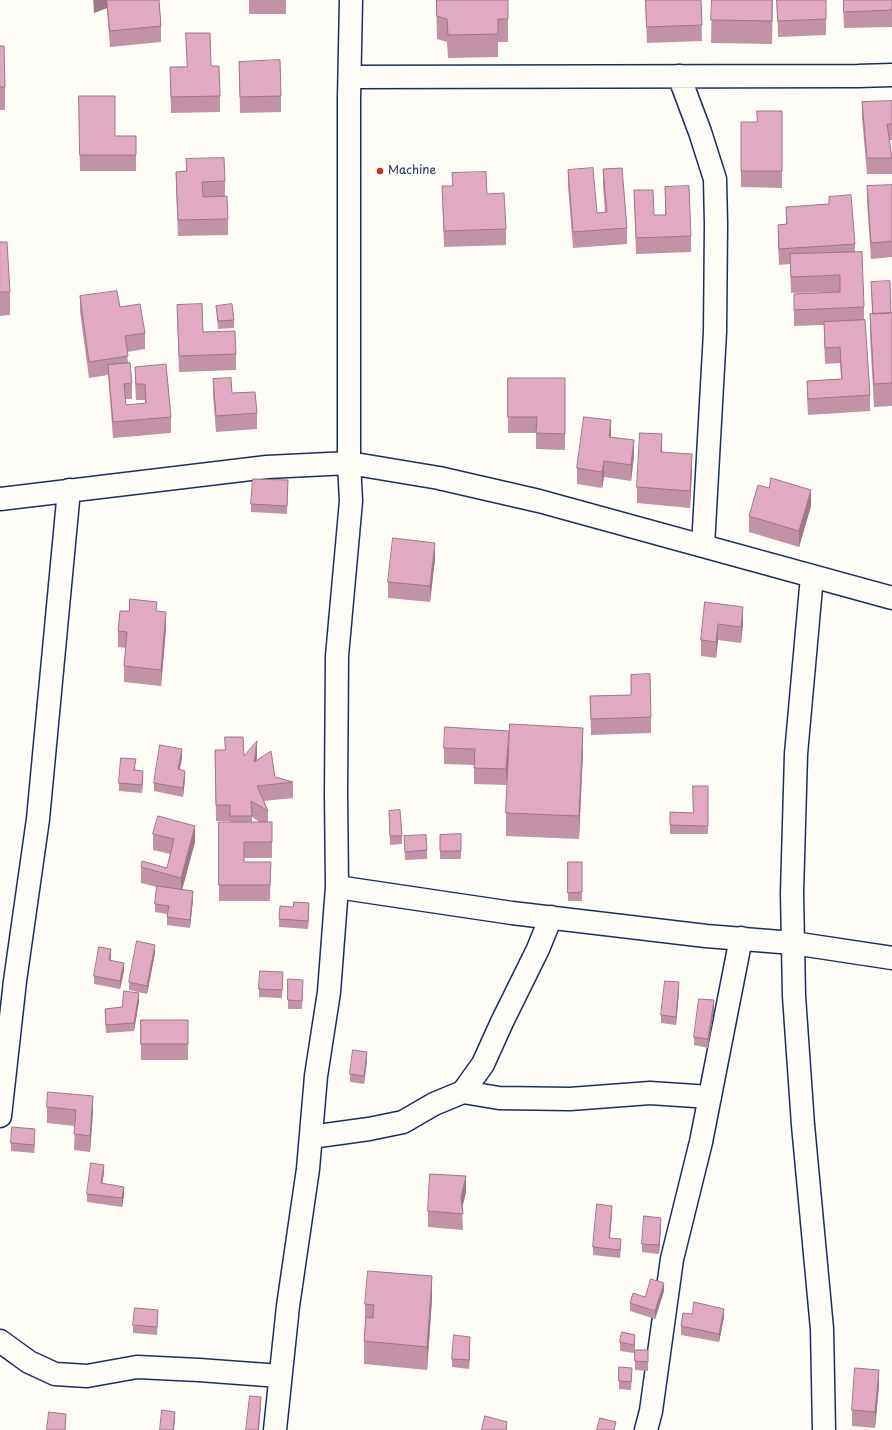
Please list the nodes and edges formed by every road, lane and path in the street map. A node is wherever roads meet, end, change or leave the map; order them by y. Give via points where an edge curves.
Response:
1 (351, 0) edge
2 (892, 75) edge
3 (678, 76) junction
4 (350, 77) junction
5 (349, 463) junction
6 (69, 490) junction
7 (0, 499) edge
8 (703, 546) junction
9 (812, 576) junction
10 (892, 598) edge
11 (337, 887) junction
12 (551, 917) junction
13 (741, 938) junction
14 (793, 943) junction
15 (892, 958) edge
16 (463, 1092) junction
17 (710, 1097) junction
18 (0, 1116) edge
19 (311, 1137) junction
20 (0, 1341) edge
21 (280, 1376) junction
22 (275, 1430) edge
23 (646, 1430) edge
24 (824, 1430) edge

1 - 4 street
2 - 3 street
3 - 4 street
3 - 8 street via 700,132 714,179 715,332
4 - 5 street
5 - 6 street via 267,467
5 - 8 street via 439,478 539,501
5 - 11 street via 351,501 337,656
6 - 7 street
6 - 18 street via 38,818 15,981
8 - 9 street
9 - 10 street
9 - 14 street via 796,754
11 - 12 street
11 - 19 street via 329,992 316,1076
12 - 13 street
12 - 16 street via 483,1064
13 - 14 street
13 - 17 street
14 - 15 street
14 - 24 street via 803,1125 822,1329
16 - 17 street via 499,1098 570,1099 650,1093
16 - 19 street via 434,1104 403,1122
17 - 23 street via 672,1259
19 - 21 street
20 - 21 street via 29,1362 55,1374 87,1376 137,1367
21 - 22 street

